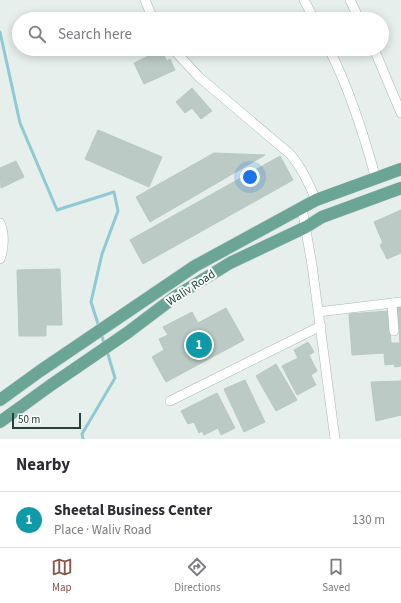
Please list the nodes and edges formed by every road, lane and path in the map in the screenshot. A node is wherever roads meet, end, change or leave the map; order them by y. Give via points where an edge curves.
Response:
1 (145, 0) edge
2 (304, 0) edge
3 (350, 0) edge
4 (151, 12) edge
5 (310, 12) edge
6 (356, 12) edge
7 (180, 56) edge
8 (332, 56) edge
9 (377, 56) edge
10 (401, 113) edge
11 (401, 169) edge
12 (376, 179) junction
13 (401, 188) edge
14 (316, 200) junction
15 (302, 208) junction
16 (0, 223) edge
17 (306, 227) junction
18 (0, 259) edge
19 (397, 302) edge
20 (318, 312) junction
21 (321, 326) junction
22 (394, 331) dead end
23 (0, 400) edge
24 (170, 401) dead end
25 (0, 422) edge
26 (335, 439) edge

1 - 4 street
2 - 5 street
3 - 6 street
7 - 14 street via 199,77 290,154 307,178
8 - 12 street via 360,126
9 - 10 street
11 - 12 main road, Waliv Road
12 - 14 main road, Waliv Road
13 - 17 main road, Waliv Road via 322,217
14 - 15 main road, Waliv Road
15 - 17 street
15 - 23 main road, Waliv Road via 195,266
16 - 18 street via 4,250
17 - 20 street
17 - 25 main road, Waliv Road via 230,263 176,296
19 - 20 street
19 - 22 street
20 - 21 street
21 - 24 street
21 - 26 street

